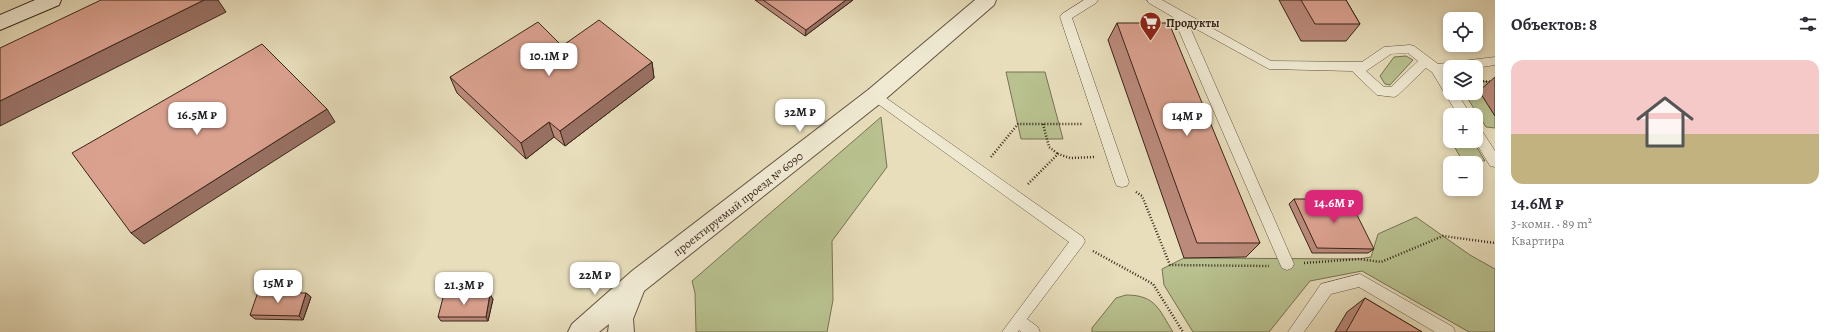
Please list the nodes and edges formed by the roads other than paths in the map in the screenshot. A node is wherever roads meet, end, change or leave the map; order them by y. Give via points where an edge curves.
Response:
1 (52, 0) edge
2 (987, 0) edge
3 (1092, 0) edge
4 (1153, 0) edge
5 (1178, 14) junction
6 (2, 23) edge
7 (1425, 61) junction
8 (1495, 61) edge
9 (1354, 66) junction
10 (1436, 69) junction
11 (1443, 80) edge
12 (875, 96) junction
13 (1483, 143) edge
14 (1495, 162) edge
15 (1122, 182) dead end
16 (1287, 264) dead end
17 (633, 288) junction
18 (1014, 327) edge
19 (581, 332) edge
20 (621, 332) edge
21 (1033, 332) edge
22 (1295, 332) edge
23 (1448, 332) edge

1 - 6 street
2 - 12 street, проектируемый проезд № 6090
3 - 15 lane via 1066,17
4 - 5 lane
5 - 9 lane via 1268,65
5 - 16 lane
7 - 9 lane via 1410,49 1388,50 1364,66
7 - 9 lane via 1394,92 1381,92
7 - 10 lane
8 - 10 lane
10 - 11 lane
12 - 17 street, проектируемый проезд № 6090
12 - 18 lane via 1078,241
13 - 14 lane
17 - 19 street, проектируемый проезд № 6090
17 - 20 street via 621,319
18 - 21 lane
22 - 23 lane via 1326,288 1360,280

